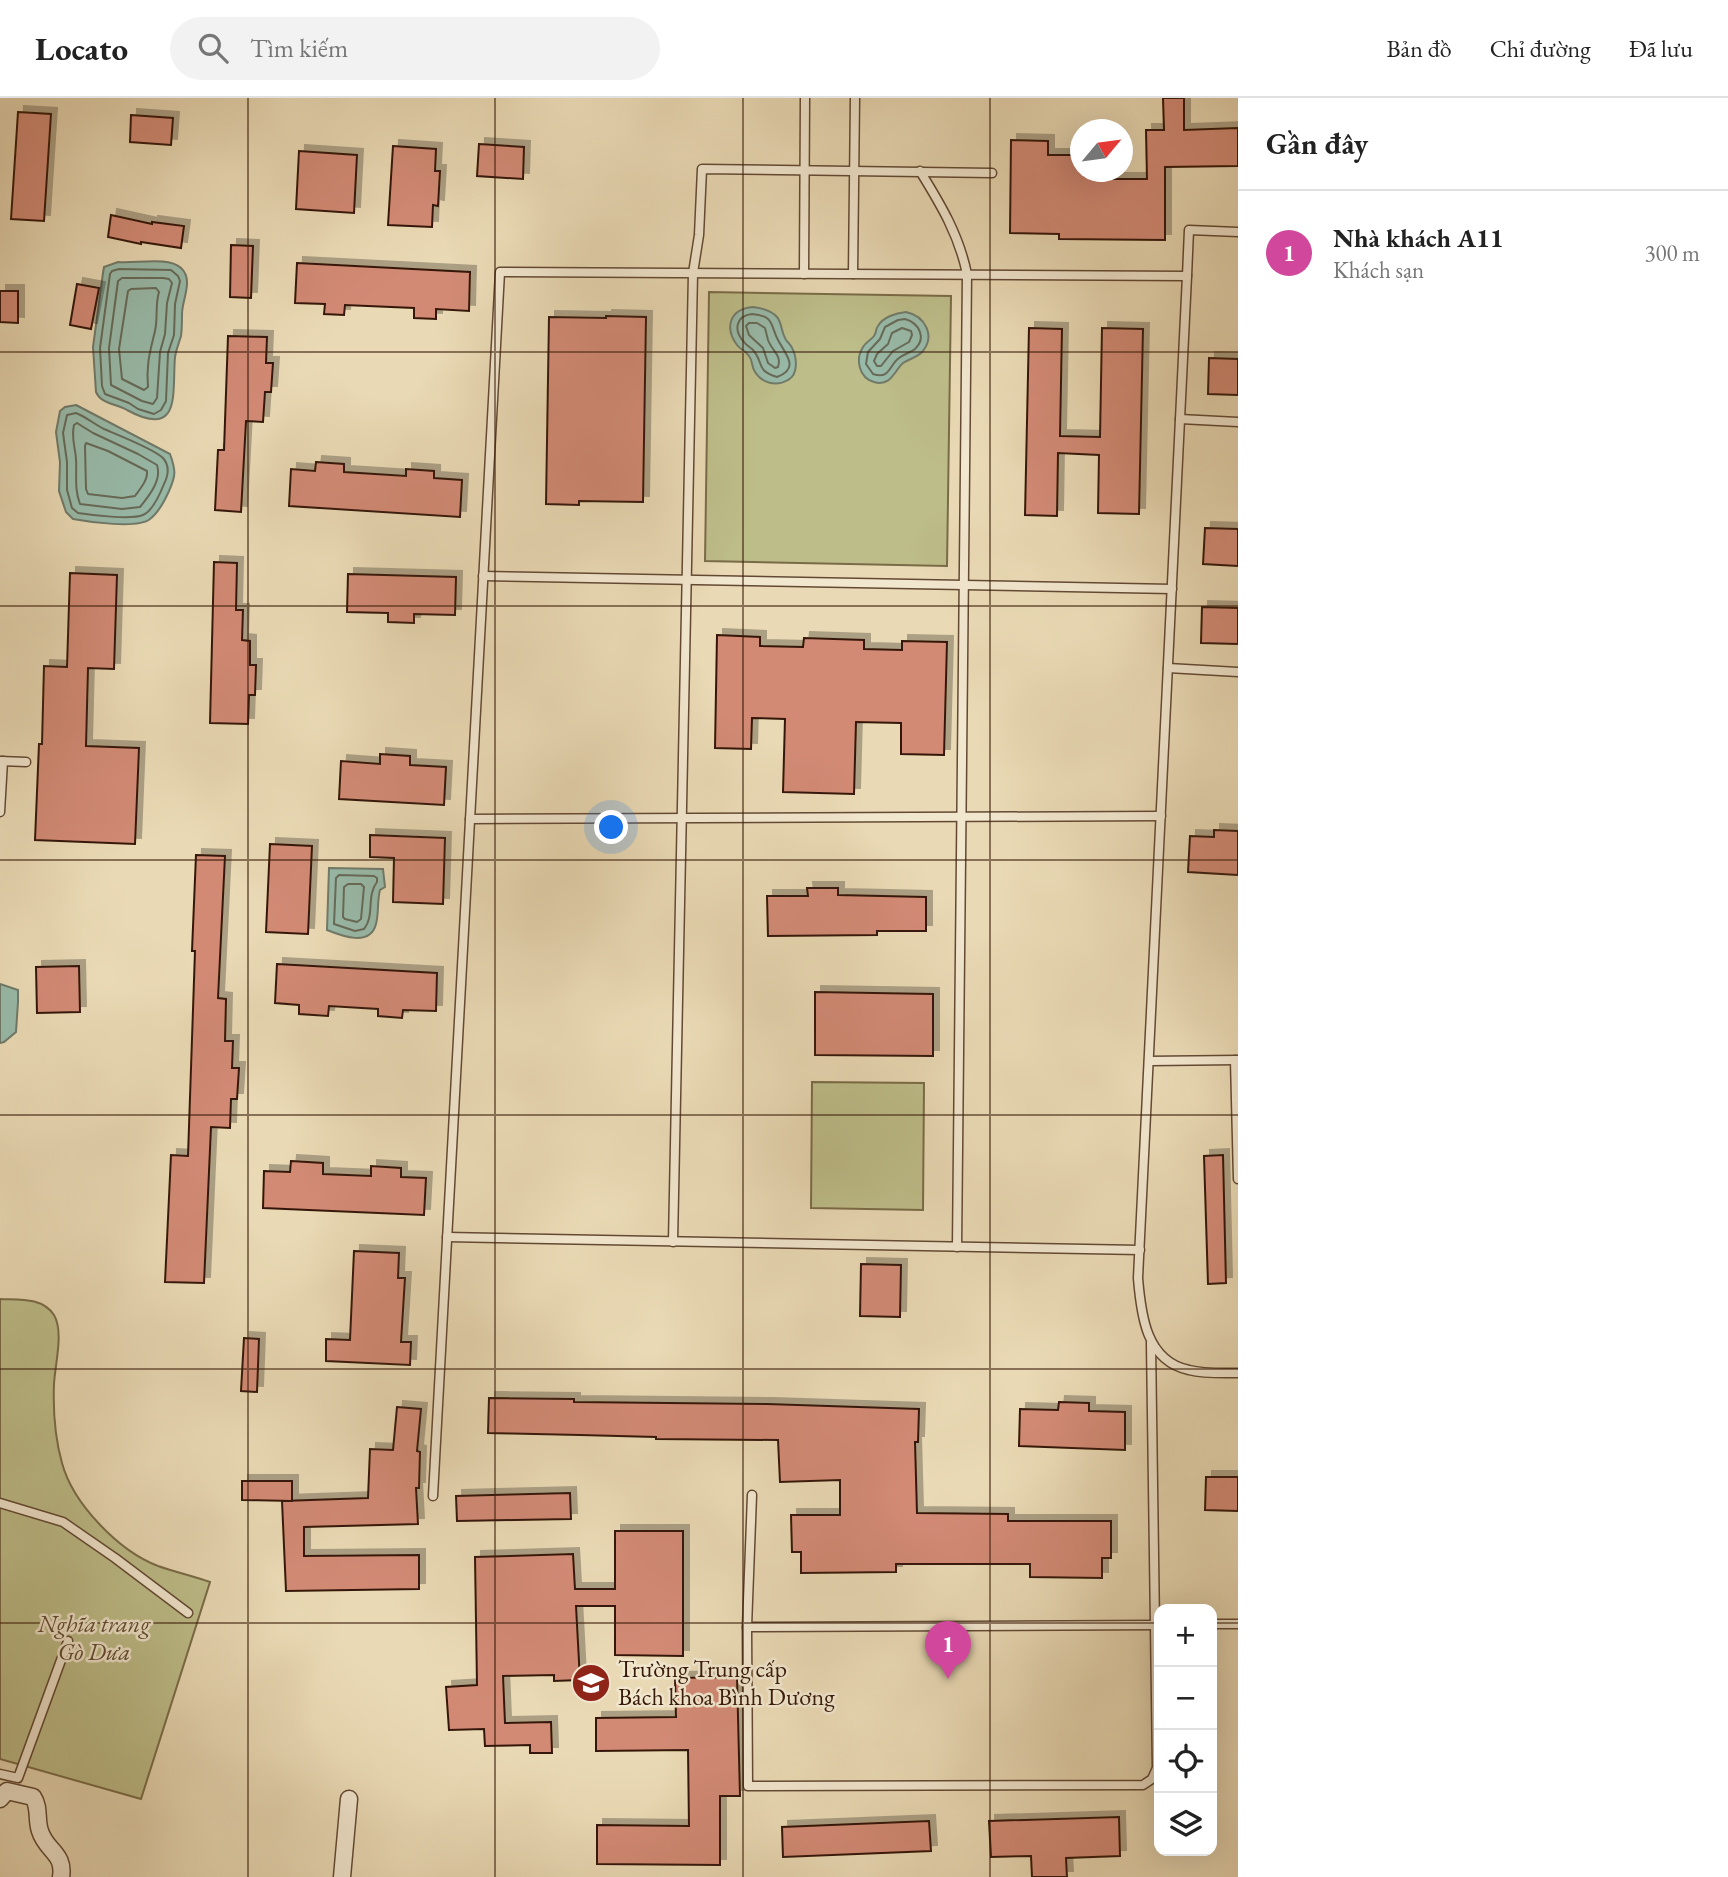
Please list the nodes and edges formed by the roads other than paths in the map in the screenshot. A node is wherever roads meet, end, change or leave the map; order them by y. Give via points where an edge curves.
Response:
1 (805, 98) edge
2 (855, 98) edge
3 (804, 169) junction
4 (854, 170) junction
5 (920, 172) junction
6 (992, 173) dead end
7 (1238, 232) edge
8 (692, 273) junction
9 (804, 274) junction
10 (853, 274) junction
11 (967, 274) junction
12 (1187, 276) junction
13 (1180, 419) junction
14 (1238, 422) edge
15 (483, 576) junction
16 (686, 580) junction
17 (963, 585) junction
18 (1172, 589) junction
19 (1168, 668) junction
20 (1238, 672) edge
21 (1, 761) edge
22 (26, 762) dead end
23 (0, 812) edge
24 (1161, 816) junction
25 (961, 817) junction
26 (681, 818) junction
27 (470, 819) junction
28 (1236, 1060) edge
29 (1149, 1061) junction
30 (1238, 1179) edge
31 (447, 1237) junction
32 (673, 1242) junction
33 (957, 1247) junction
34 (1140, 1250) junction
35 (1151, 1342) junction
36 (1238, 1373) edge
37 (752, 1495) dead end
38 (433, 1496) dead end
39 (0, 1503) edge
40 (1157, 1604) edge
41 (188, 1614) dead end
42 (1217, 1624) edge
43 (1238, 1624) edge
44 (1154, 1625) edge
45 (747, 1627) junction
46 (68, 1641) dead end
47 (1157, 1667) edge
48 (0, 1774) edge
49 (349, 1798) dead end
50 (0, 1799) edge
51 (61, 1877) edge
52 (342, 1877) edge

1 - 3 lane
2 - 4 lane
3 - 4 lane
3 - 8 lane via 702,169
3 - 9 lane
4 - 5 lane
4 - 10 lane
5 - 6 lane
5 - 11 lane via 954,230
7 - 12 lane via 1189,230
8 - 9 lane
8 - 15 lane via 500,272
8 - 16 lane
9 - 10 lane
10 - 11 lane
11 - 12 lane
11 - 17 lane
12 - 13 lane
13 - 14 lane
13 - 18 lane
15 - 16 lane
15 - 27 lane
16 - 17 lane
16 - 26 lane
17 - 18 lane
17 - 25 lane
18 - 19 lane
19 - 20 lane
19 - 24 lane
21 - 22 lane
21 - 23 lane
24 - 25 lane
24 - 29 lane
25 - 26 lane
25 - 33 lane
26 - 27 lane
26 - 32 lane
27 - 31 lane
28 - 29 lane
28 - 30 lane
29 - 34 lane
31 - 32 lane
31 - 38 lane
32 - 33 lane
33 - 34 lane
34 - 35 lane via 1140,1296
35 - 36 lane via 1177,1366 1197,1372
35 - 40 lane
37 - 45 lane
39 - 41 lane via 63,1522
42 - 43 lane
44 - 45 lane
45 - 47 lane via 748,1786 1138,1786 1153,1779 1157,1768
46 - 48 lane via 18,1778
49 - 52 street
50 - 51 street via 7,1791 37,1801 40,1832 61,1861

